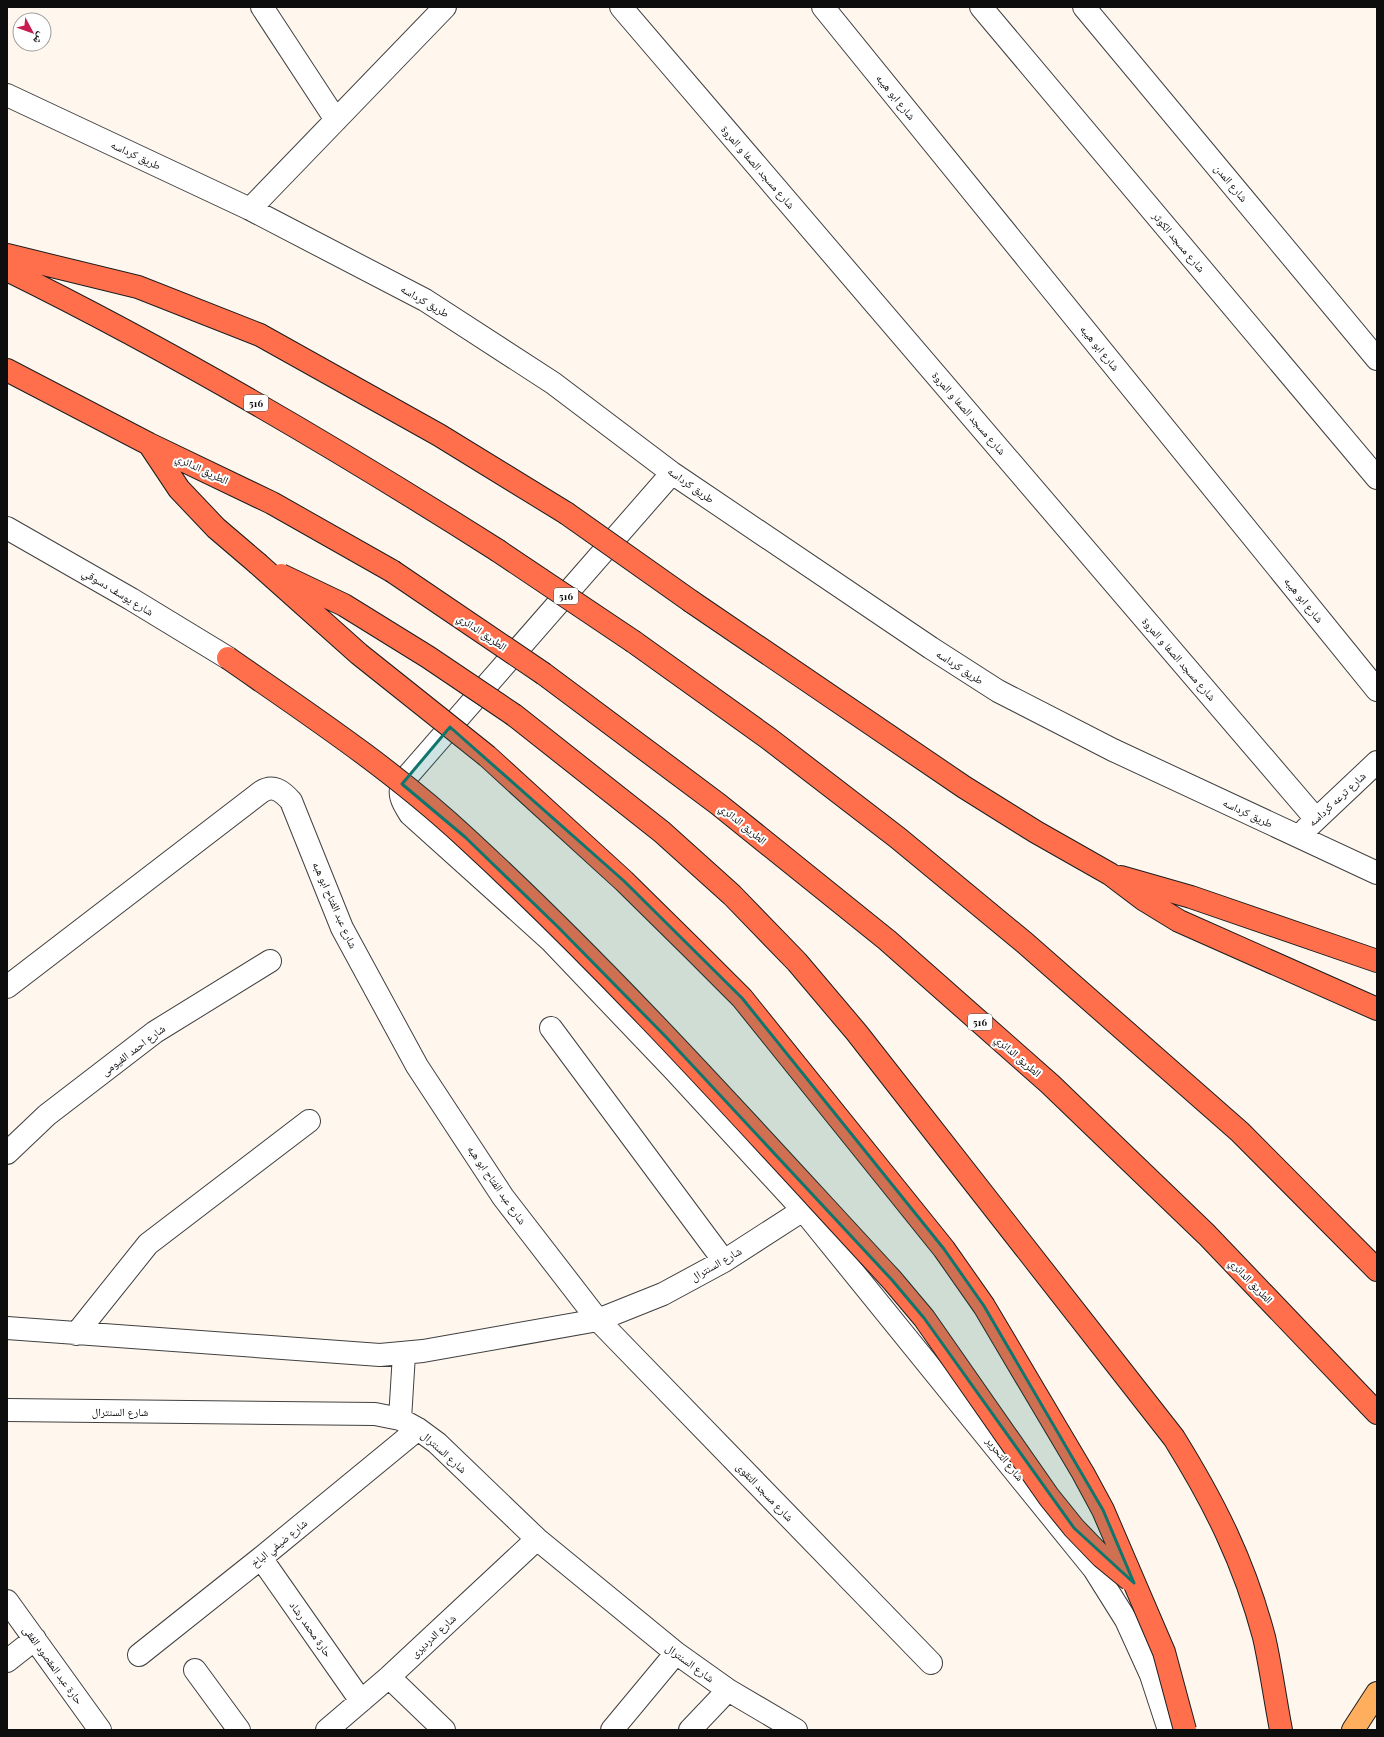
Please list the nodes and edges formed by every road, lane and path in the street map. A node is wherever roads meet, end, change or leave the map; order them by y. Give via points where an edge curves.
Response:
1 (262, 7) edge
2 (445, 7) edge
3 (621, 7) edge
4 (823, 7) edge
5 (981, 7) edge
6 (1084, 7) edge
7 (7, 95) edge
8 (336, 120) junction
9 (250, 209) junction
10 (7, 256) edge
11 (7, 270) edge
12 (1377, 359) edge
13 (7, 370) edge
14 (148, 444) junction
15 (672, 473) junction
16 (1377, 478) edge
17 (7, 528) edge
18 (257, 563) junction
19 (228, 658) joint
20 (1377, 690) edge
21 (1377, 762) edge
22 (1316, 819) junction
23 (1298, 837) junction
24 (1376, 871) edge
25 (1110, 874) junction
26 (270, 960) dead end
27 (1377, 962) edge
28 (7, 987) edge
29 (1377, 1009) edge
30 (551, 1028) dead end
31 (309, 1121) dead end
32 (7, 1153) edge
33 (803, 1210) junction
34 (724, 1261) junction
35 (1377, 1270) edge
36 (598, 1320) junction
37 (7, 1328) edge
38 (76, 1334) junction
39 (404, 1354) junction
40 (7, 1410) edge
41 (1377, 1413) edge
42 (409, 1424) junction
43 (537, 1539) junction
44 (261, 1558) junction
45 (1134, 1583) junction
46 (7, 1601) edge
47 (35, 1639) junction
48 (676, 1654) junction
49 (139, 1655) dead end
50 (7, 1661) edge
51 (931, 1663) dead end
52 (195, 1670) dead end
53 (389, 1677) junction
54 (728, 1690) junction
55 (1377, 1693) edge
56 (361, 1701) junction
57 (330, 1729) edge
58 (100, 1730) edge
59 (239, 1730) edge
60 (444, 1730) edge
61 (612, 1730) edge
62 (690, 1730) edge
63 (796, 1730) edge
64 (1169, 1730) edge
65 (1185, 1730) edge
66 (1281, 1730) edge
67 (1353, 1730) edge

1 - 8 street
2 - 8 street
3 - 22 street, شارع مسجد الصفا و المروة
4 - 20 street, شارع ابو هيبه
5 - 16 street, شارع مسجد الكوثر
6 - 12 street, شارع المدن
7 - 9 street, طريق كرداسه
8 - 9 street
9 - 15 street, طريق كرداسه via 426,300 553,383
10 - 25 highway, bridge via 138,286 260,335 439,435 566,512 692,602 964,787
11 - 35 highway, 516, bridge via 174,356 392,483 634,642 774,743 898,838 1025,943 1240,1132
13 - 14 highway, الطريق الدائري / 516
14 - 18 highway via 179,489 216,528
14 - 41 highway, الطريق الدائري / 516, bridge via 272,503 392,571 544,674 742,823 887,940 1050,1084 1207,1235
15 - 23 street, طريق كرداسه via 998,691 1113,750
15 - 33 street, شارع التحرير via 420,761 404,780 400,792 410,814 550,940 690,1086
17 - 19 street, شارع يوسف دسوقي
18 - 45 highway, bridge via 359,654 487,756 624,881 742,998 944,1249 984,1306 1083,1472 1103,1510
18 - 66 highway, bridge via 344,605 514,715 662,832 732,895 797,962 857,1033 1174,1438 1203,1485 1228,1534 1248,1586 1264,1638
19 - 45 highway, bridge via 376,762 465,837 666,1037 892,1280 924,1318 1074,1528 1102,1557
21 - 22 street, شارع ترعه كرداسه
22 - 23 street, شارع ترعه كرداسه
23 - 24 street, طريق كرداسه
25 - 27 highway via 1191,897
25 - 29 highway via 1143,899 1179,921
26 - 32 street, شارع احمد الفيومى via 154,1032 47,1115
28 - 36 street, شارع عبد الفتاح ابو هبه via 261,792 268,788 284,792 291,801 342,928 417,1066 503,1197
30 - 34 street
31 - 38 street via 148,1244
33 - 34 street, شارع السنترال
33 - 64 street, شارع التحرير via 1094,1569 1126,1620 1151,1675
34 - 36 street, شارع السنترال via 663,1294
36 - 39 street, شارع السنترال
36 - 51 street, شارع مسجد التقوى
37 - 38 street, شارع السنترال
38 - 39 street, شارع السنترال via 380,1355
39 - 42 street
40 - 42 street, شارع السنترال via 375,1414
42 - 43 street, شارع السنترال via 437,1443
42 - 44 street, شارع ضيفي الباخ
43 - 48 street, شارع السنترال
43 - 53 street, شارع الدرديرى
44 - 49 street, شارع ضيفي الباخ
44 - 56 street, حارة محمد رشاد
45 - 65 highway, bridge via 1164,1652
46 - 47 street, حارة عبد المقصود الفقى
47 - 50 street
47 - 58 street, حارة عبد المقصود الفقى
48 - 54 street, شارع السنترال
48 - 61 street
52 - 59 street
53 - 56 street, شارع الدرديرى
53 - 60 street
54 - 62 street
54 - 63 street, شارع السنترال
55 - 67 main road
56 - 57 street, شارع الدرديرى

